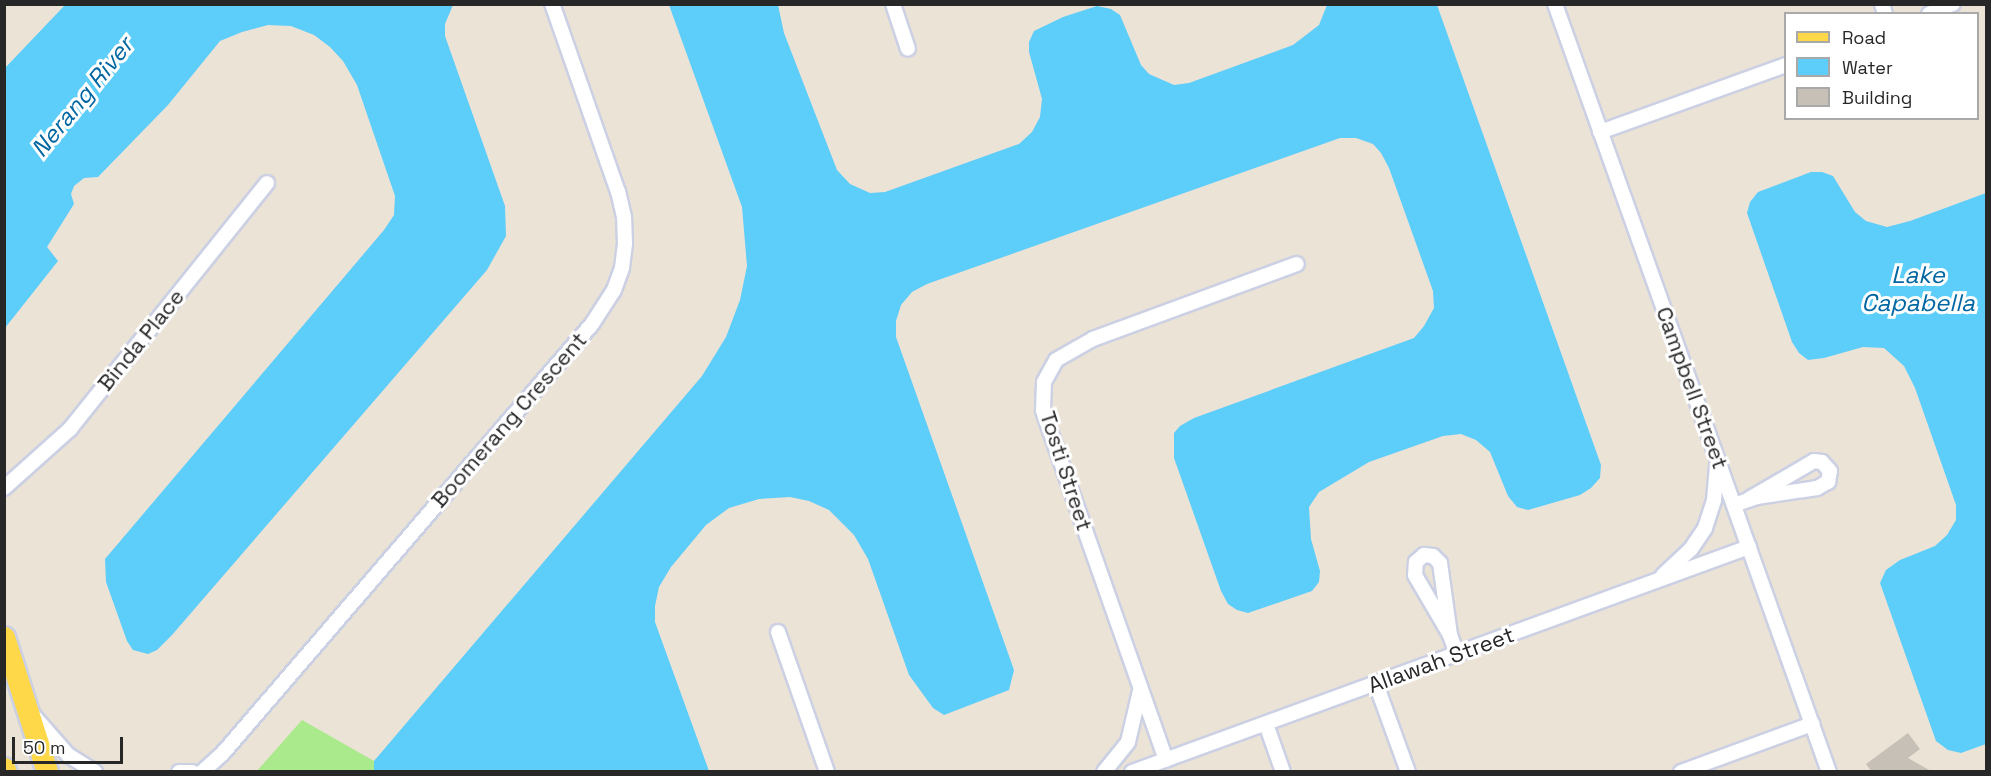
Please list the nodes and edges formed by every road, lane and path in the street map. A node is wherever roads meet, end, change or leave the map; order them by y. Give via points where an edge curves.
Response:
1 (552, 4) edge
2 (893, 4) edge
3 (1555, 4) edge
4 (1953, 4) edge
5 (1934, 12) edge
6 (908, 49) dead end
7 (1784, 65) edge
8 (1600, 132) junction
9 (267, 183) dead end
10 (1297, 264) dead end
11 (1717, 458) junction
12 (4, 488) edge
13 (1749, 499) junction
14 (1734, 505) junction
15 (1749, 547) junction
16 (1652, 583) junction
17 (778, 632) dead end
18 (1450, 635) junction
19 (4, 637) edge
20 (1456, 654) junction
21 (1376, 684) junction
22 (1141, 688) junction
23 (31, 712) junction
24 (1266, 724) junction
25 (1812, 724) junction
26 (1166, 760) junction
27 (47, 771) edge
28 (95, 771) edge
29 (179, 771) edge
30 (192, 771) edge
31 (202, 771) edge
32 (827, 771) edge
33 (1104, 771) edge
34 (1131, 771) edge
35 (1283, 771) edge
36 (1408, 771) edge
37 (1681, 771) edge
38 (1829, 771) edge

1 - 31 street, Boomerang Crescent via 624,217 622,268 614,290 585,332 230,745
2 - 6 street
3 - 8 street, Campbell Street
4 - 5 street
7 - 8 street
8 - 11 street, Campbell Street
9 - 12 street, Binda Place via 70,429
10 - 22 street, Tosti Street via 1093,339 1056,360 1044,382 1043,410
11 - 14 street, Campbell Street
11 - 16 street via 1714,500 1703,532 1681,560
13 - 13 street via 1814,461 1822,462 1830,470 1829,480 1817,488
13 - 14 street
14 - 15 street, Campbell Street
15 - 16 street, Allawah Street
15 - 25 street, Campbell Street
16 - 20 street, Allawah Street
17 - 32 street
18 - 18 street via 1415,575 1416,562 1424,555 1435,557 1441,565
18 - 20 street
19 - 23 main road
20 - 21 street, Allawah Street
21 - 24 street, Allawah Street
21 - 36 street
22 - 26 street, Tosti Street
22 - 33 street via 1128,742
23 - 27 main road
23 - 28 street via 71,758
24 - 26 street, Allawah Street
24 - 35 street
25 - 37 street
25 - 38 street, Campbell Street
26 - 34 street, Allawah Street
29 - 30 street

